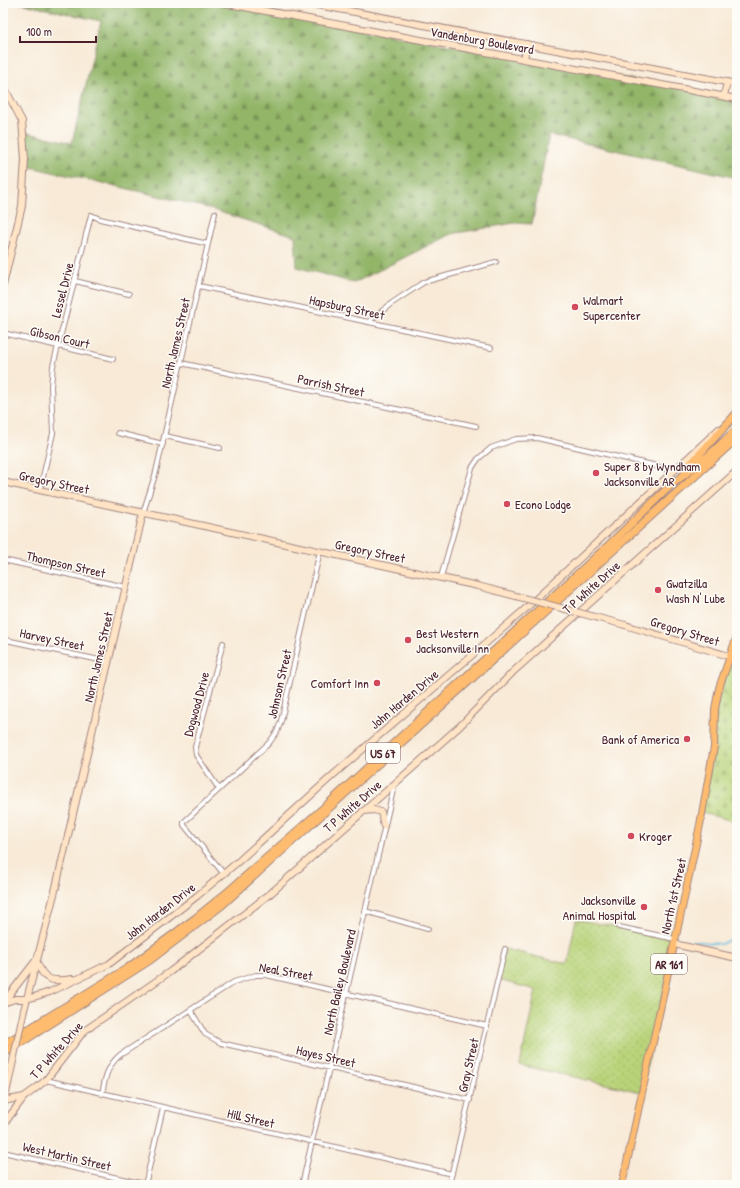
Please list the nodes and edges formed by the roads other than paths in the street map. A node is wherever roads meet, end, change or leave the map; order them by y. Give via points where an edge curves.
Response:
1 (223, 3) edge
2 (307, 3) edge
3 (527, 44) junction
4 (524, 59) junction
5 (727, 82) junction
6 (737, 84) edge
7 (3, 85) edge
8 (724, 96) junction
9 (737, 99) edge
10 (216, 212) dead end
11 (208, 244) junction
12 (496, 262) dead end
13 (75, 281) junction
14 (3, 285) edge
15 (199, 286) junction
16 (129, 294) dead end
17 (367, 322) junction
18 (3, 333) edge
19 (58, 346) junction
20 (491, 348) dead end
21 (113, 359) dead end
22 (181, 363) junction
23 (737, 412) edge
24 (476, 426) dead end
25 (737, 429) edge
26 (118, 433) dead end
27 (165, 436) junction
28 (737, 438) edge
29 (163, 444) junction
30 (220, 448) dead end
31 (737, 471) edge
32 (672, 472) junction
33 (3, 482) edge
34 (671, 485) junction
35 (40, 490) junction
36 (143, 513) junction
37 (320, 551) junction
38 (3, 560) edge
39 (441, 577) junction
40 (126, 587) junction
41 (737, 636) edge
42 (223, 643) dead end
43 (3, 655) edge
44 (729, 656) junction
45 (109, 662) junction
46 (394, 784) junction
47 (219, 789) junction
48 (363, 811) junction
49 (384, 826) junction
50 (224, 874) junction
51 (365, 911) junction
52 (619, 927) dead end
53 (428, 929) dead end
54 (674, 942) junction
55 (505, 949) dead end
56 (737, 958) edge
57 (36, 960) junction
58 (80, 978) junction
59 (347, 993) junction
60 (27, 999) junction
61 (3, 1003) edge
62 (191, 1011) junction
63 (487, 1026) junction
64 (3, 1045) edge
65 (3, 1054) edge
66 (329, 1067) junction
67 (46, 1080) junction
68 (102, 1094) junction
69 (24, 1097) junction
70 (470, 1100) junction
71 (3, 1103) edge
72 (163, 1108) junction
73 (3, 1125) edge
74 (312, 1142) junction
75 (3, 1152) edge
76 (452, 1174) junction
77 (147, 1185) edge
78 (302, 1185) edge
79 (449, 1185) edge
80 (622, 1185) edge

1 - 4 main road, Vandenburg Boulevard
2 - 3 main road, Vandenburg Boulevard
3 - 4 main road
3 - 5 main road, Vandenburg Boulevard
4 - 8 main road, Vandenburg Boulevard
5 - 6 main road, Vandenburg Boulevard
5 - 8 main road
7 - 14 main road via 22,121 25,159 22,206
8 - 9 main road, Vandenburg Boulevard
10 - 11 street, North James Street
11 - 13 street, Lessel Drive via 91,215
11 - 15 street, North James Street
12 - 17 street via 424,282
13 - 16 street
13 - 19 street, Lessel Drive
15 - 17 street, Hapsburg Street
15 - 22 street, North James Street
17 - 20 street, Hapsburg Street
18 - 19 street, Gibson Court
19 - 21 street, Gibson Court
19 - 35 street, Lessel Drive via 51,386 53,433
22 - 24 street, Parrish Street
22 - 27 street, North James Street
23 - 32 main road, John Harden Drive
23 - 34 highway
25 - 34 highway, US 67
26 - 29 street
27 - 29 street, North James Street
27 - 30 street
28 - 65 highway, US 67 via 222,905 150,960
29 - 36 street, North James Street
31 - 46 main road, T P White Drive via 514,671 460,726
32 - 39 street via 657,466 537,438 516,439 491,448 472,468
32 - 50 main road, John Harden Drive via 523,611 332,776
33 - 35 main road, Gregory Street
34 - 64 highway, US 67 via 430,710 229,891 128,968
35 - 36 main road, Gregory Street
36 - 37 main road, Gregory Street
36 - 40 main road, North James Street
37 - 39 main road, Gregory Street
37 - 47 street, Johnson Street via 280,726 269,743
38 - 40 street, Thompson Street
39 - 44 main road, Gregory Street, bridge via 625,625
40 - 45 main road, North James Street
41 - 44 main road, North 1st Street / AR 161
42 - 47 street, Dogwood Drive via 195,747 196,755
43 - 45 street, Harvey Street via 6,640
44 - 54 main road, North 1st Street / AR 161 via 716,700 714,748
45 - 57 main road, North James Street via 56,887
46 - 48 main road, T P White Drive
46 - 49 street, North Bailey Boulevard
47 - 50 street, Johnson Street via 184,822 184,825
48 - 49 main road via 381,812
48 - 67 main road, T P White Drive via 225,931 84,1031
49 - 51 street, North Bailey Boulevard
50 - 58 main road, John Harden Drive via 121,956
51 - 53 street
51 - 59 street, North Bailey Boulevard
52 - 54 street
54 - 56 main road
54 - 80 main road, North 1st Street / AR 161
55 - 63 street, Gray Street
57 - 58 main road via 48,979 60,981
57 - 60 main road, North James Street
57 - 61 main road
58 - 60 main road, John Harden Drive
59 - 62 street, Neal Street via 256,974 234,982
59 - 63 street, Neal Street
59 - 66 street, North Bailey Boulevard
60 - 61 main road, John Harden Drive
60 - 71 main road, North James Street, bridge
62 - 66 street, Hayes Street via 205,1034 221,1043
62 - 68 street, Neal Street via 114,1060 107,1070
63 - 70 street, Gray Street
66 - 70 street, Hayes Street
66 - 74 street, North Bailey Boulevard
67 - 68 street, Hill Street
67 - 69 main road, T P White Drive
68 - 72 street, Hill Street
69 - 71 main road, T P White Drive
69 - 73 main road
70 - 76 street, Gray Street
72 - 74 street, Hill Street
72 - 77 street
74 - 76 street, Hill Street
74 - 78 street, North Bailey Boulevard
75 - 77 street, West Martin Street
76 - 79 street, Gray Street

